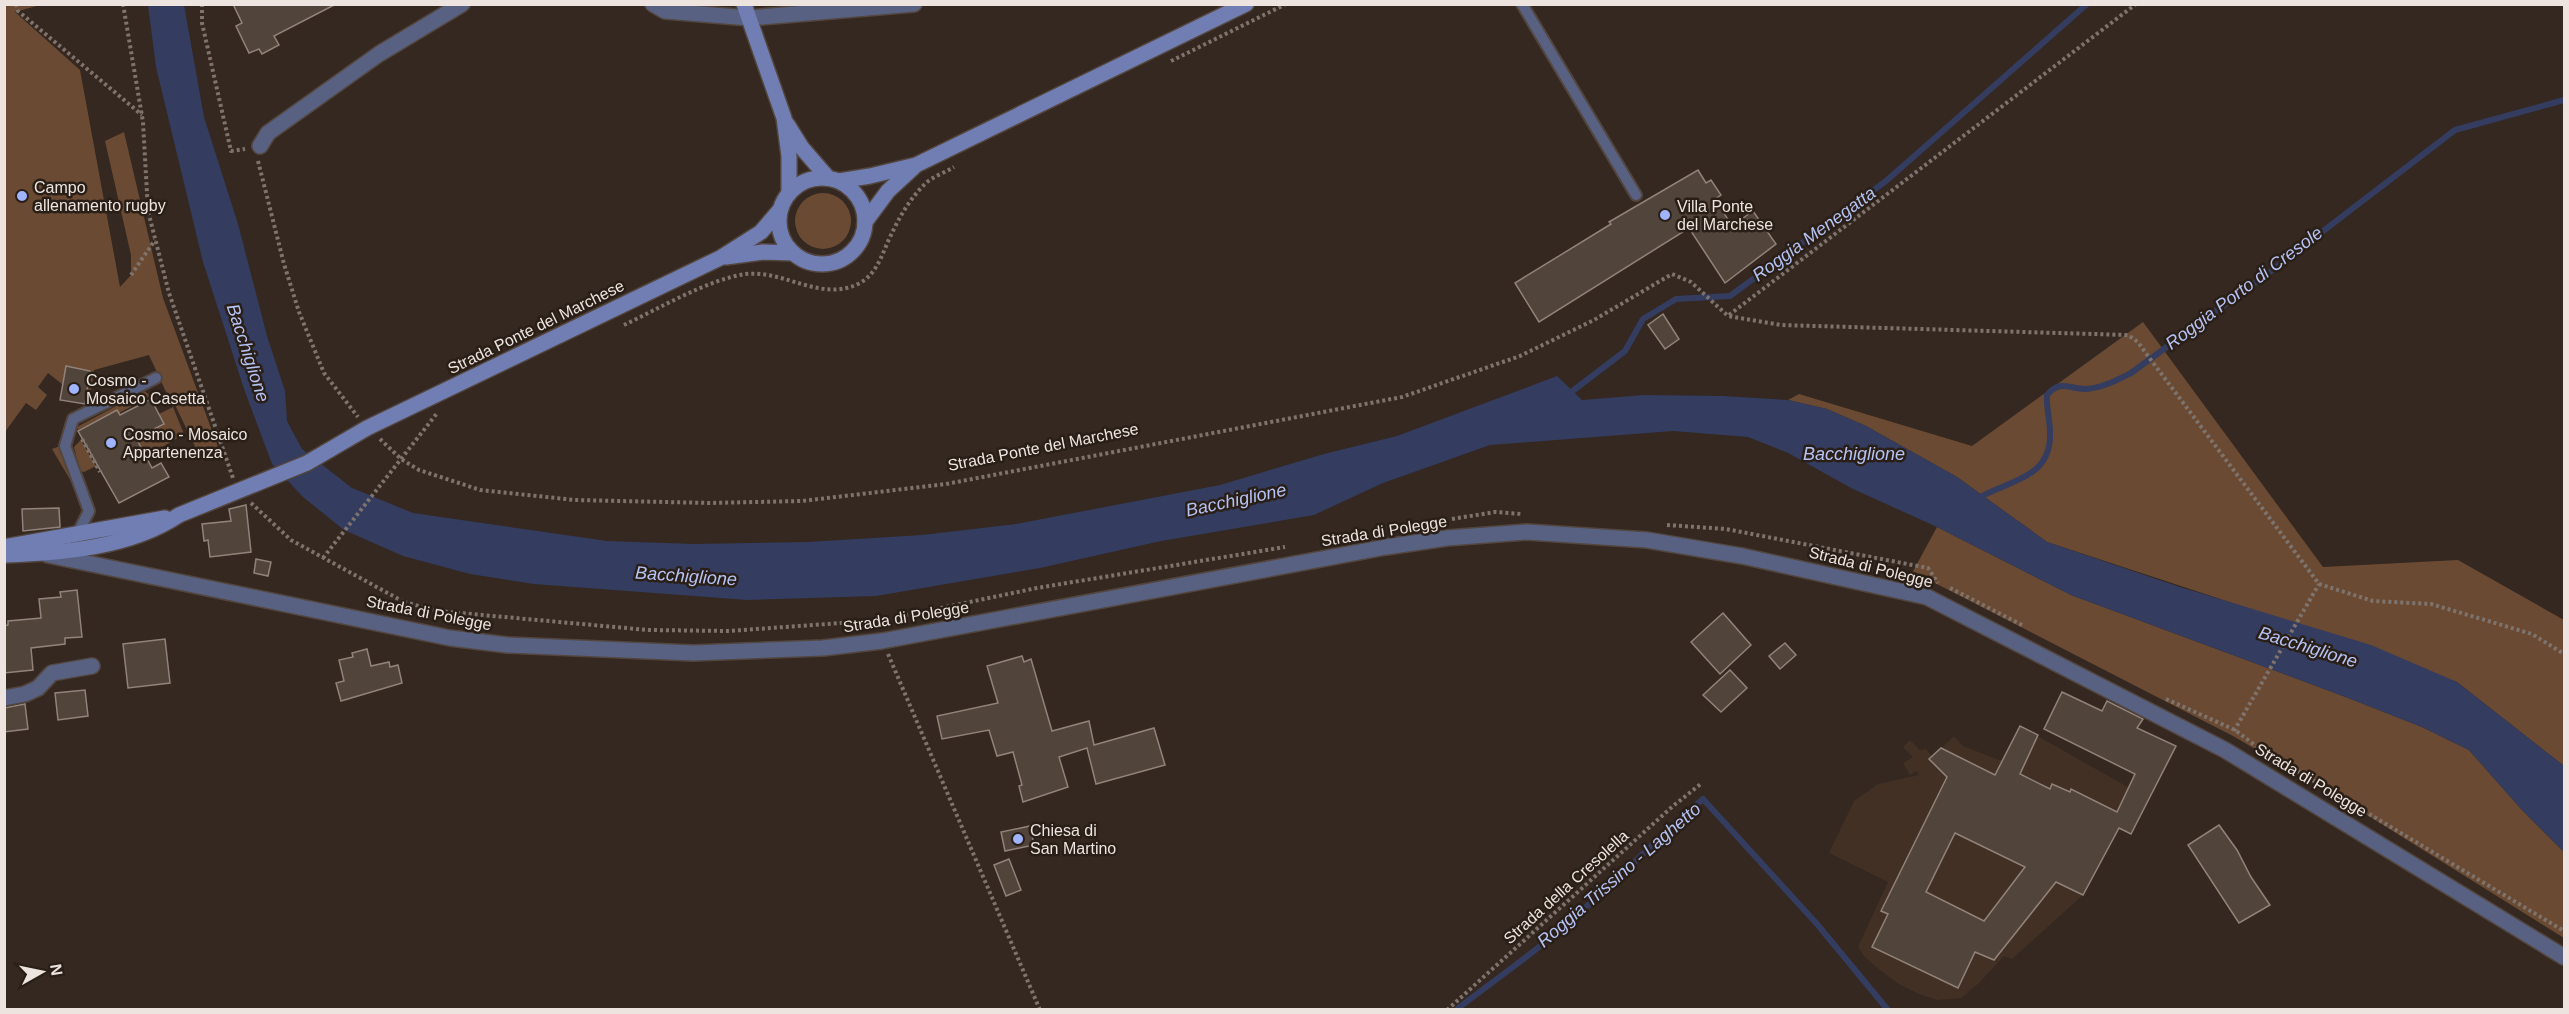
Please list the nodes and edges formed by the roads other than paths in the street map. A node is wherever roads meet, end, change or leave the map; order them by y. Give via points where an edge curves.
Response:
1 (462, 4) edge
2 (653, 4) edge
3 (914, 4) edge
4 (1246, 4) edge
5 (1522, 4) edge
6 (747, 11) edge
7 (784, 118) junction
8 (260, 146) road end
9 (916, 165) junction
10 (833, 179) junction
11 (789, 192) junction
12 (1636, 195) dead end
13 (779, 211) junction
14 (865, 222) junction
15 (792, 253) junction
16 (720, 258) junction
17 (156, 378) dead end
18 (77, 535) junction
19 (115, 537) junction
20 (4, 547) edge
21 (42, 554) junction
22 (4, 555) edge
23 (124, 569) junction
24 (92, 666) dead end
25 (4, 698) edge
26 (2565, 957) edge

1 - 8 street via 380,54 268,133
2 - 6 street via 665,11
3 - 6 street
4 - 9 main road, Strada Ponte del Marchese
5 - 12 lane
6 - 7 main road
7 - 10 main road via 802,148
7 - 11 main road
9 - 10 main road, Strada Ponte del Marchese via 870,176
9 - 14 main road, Strada Ponte del Marchese via 888,190
10 - 11 main road, Strada Ponte del Marchese via 807,180
10 - 14 main road via 850,188 858,198
11 - 13 main road, Strada Ponte del Marchese
13 - 15 main road via 780,234
13 - 16 main road, Strada Ponte del Marchese via 761,232
14 - 15 main road, Strada Ponte del Marchese via 857,246 838,261 814,264
15 - 16 main road, Strada Ponte del Marchese via 763,252
16 - 19 main road, Strada Ponte del Marchese via 361,432 307,463
17 - 18 lane via 72,419 65,446 89,511
18 - 19 main road
18 - 20 main road
19 - 21 main road
19 - 23 street via 112,554
21 - 22 main road
21 - 23 street, Strada di Polegge
23 - 26 street, Strada di Polegge via 450,638 507,645 693,653 823,648 882,641 1448,538 1527,532 1647,540 1742,556 1927,597 2225,750
24 - 25 street via 52,673 38,688

